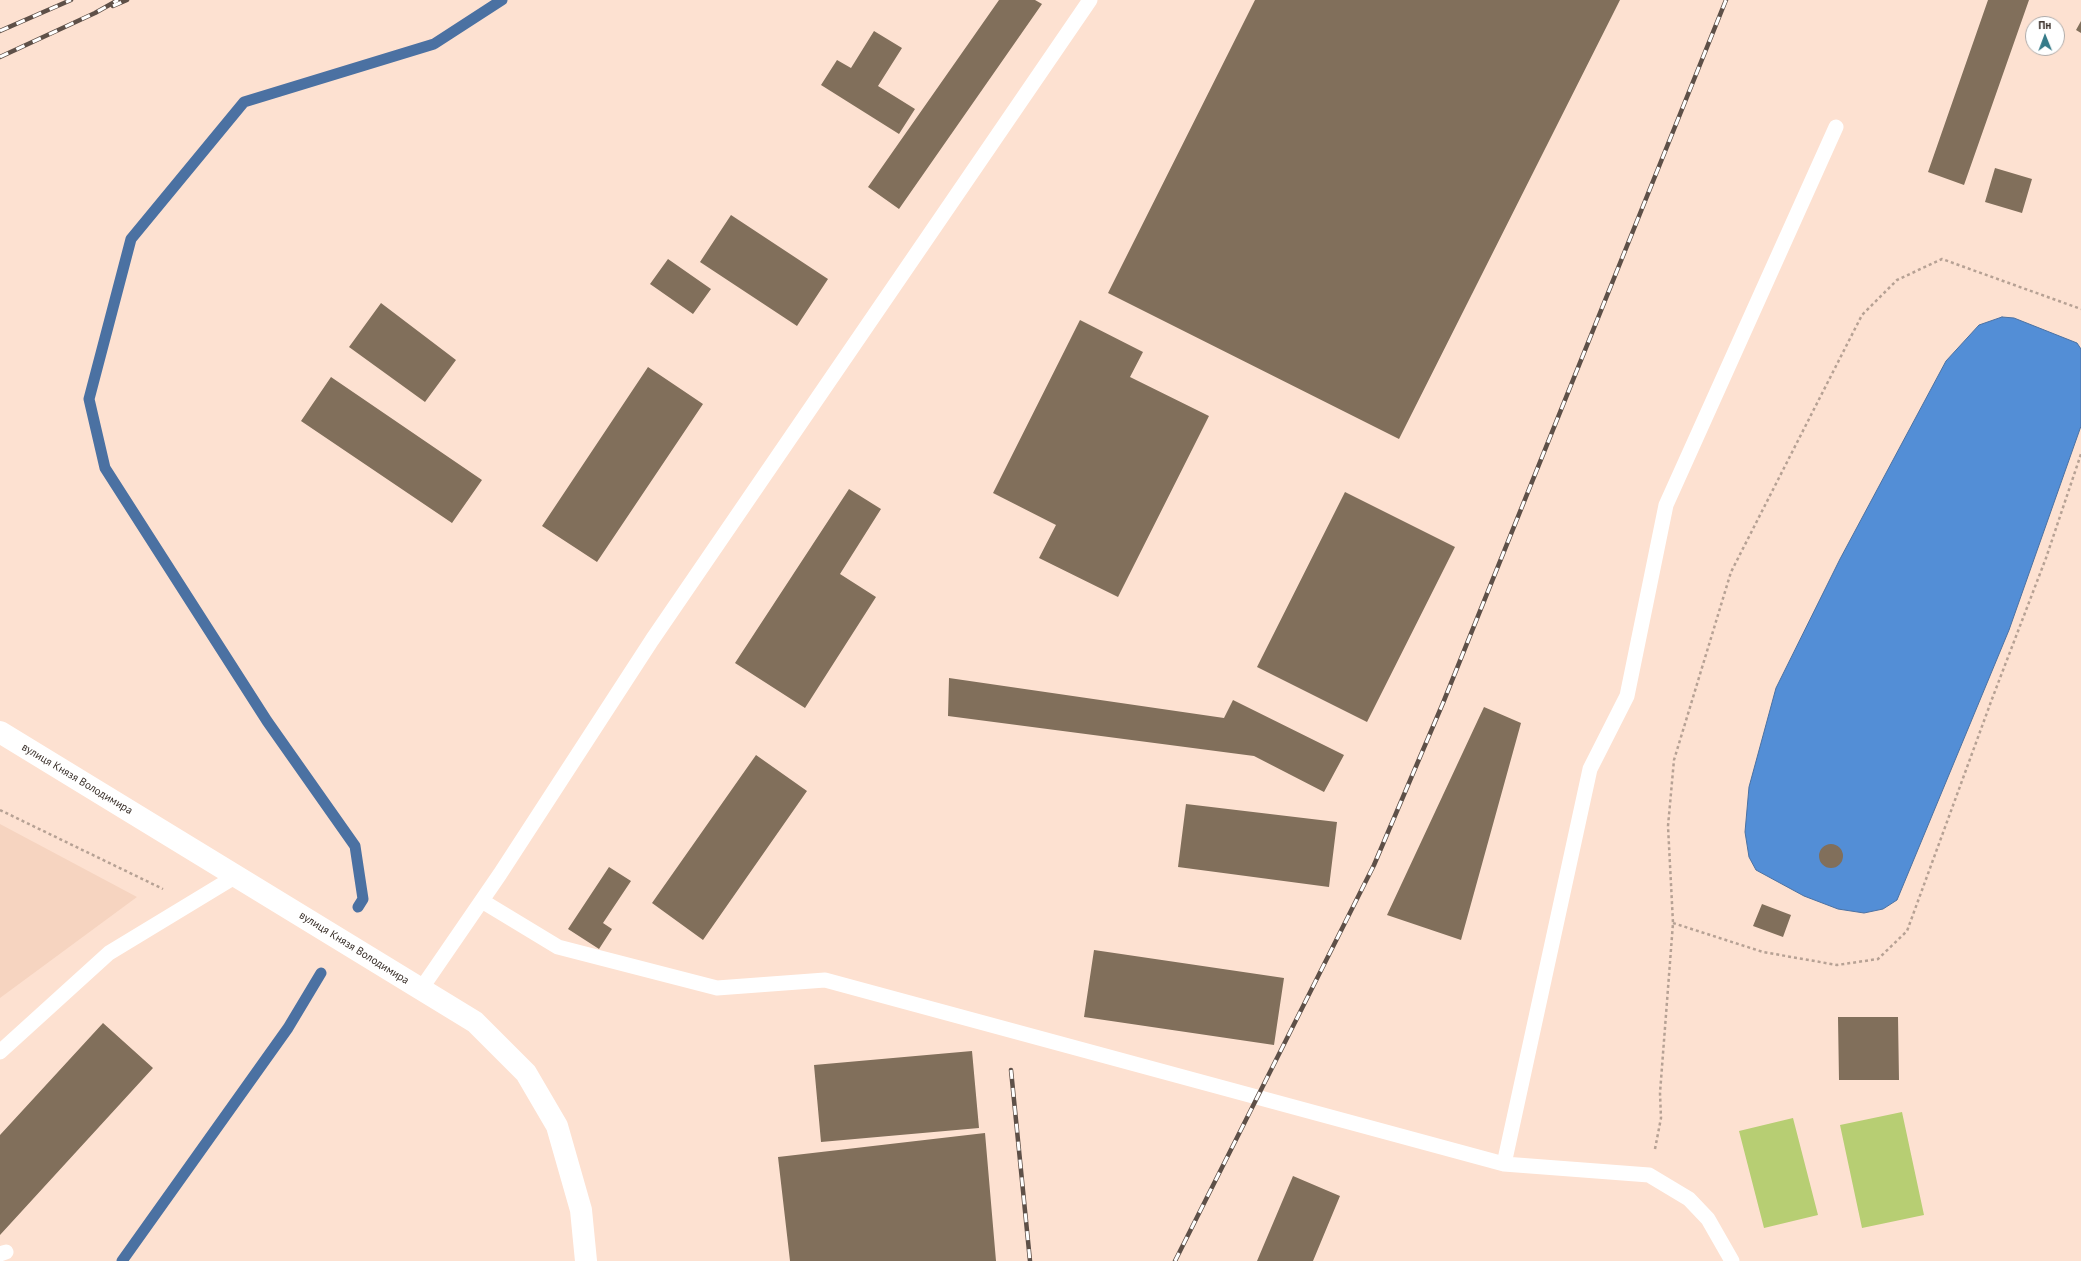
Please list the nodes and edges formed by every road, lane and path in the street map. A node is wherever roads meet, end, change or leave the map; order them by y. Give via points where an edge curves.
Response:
1 (1090, 0) edge
2 (1836, 127) dead end
3 (2081, 309) edge
4 (2081, 454) edge
5 (0, 732) edge
6 (0, 810) edge
7 (236, 876) junction
8 (482, 901) junction
9 (191, 902) junction
10 (1673, 924) junction
11 (421, 989) junction
12 (0, 1052) edge
13 (1504, 1164) junction
14 (1649, 1175) junction
15 (586, 1261) edge
16 (1732, 1261) edge

1 - 8 lane via 652,640
2 - 13 lane via 1666,505 1627,696 1590,769
3 - 10 path via 1942,259 1897,280 1862,315 1731,572 1674,760 1668,826
4 - 10 path via 2046,558 1907,931 1878,959 1836,964 1764,952
5 - 7 main road, вулиця Князя Володимира
6 - 9 path
7 - 9 lane
7 - 11 main road, вулиця Князя Володимира
8 - 11 lane
8 - 13 lane via 558,947 717,988 825,980
9 - 12 lane via 109,952
10 - 14 path via 1660,1093 1662,1118
11 - 15 main road, вулиця Князя Володимира via 475,1022 526,1073 557,1126 581,1210
13 - 14 lane
14 - 16 lane via 1689,1199 1708,1219

